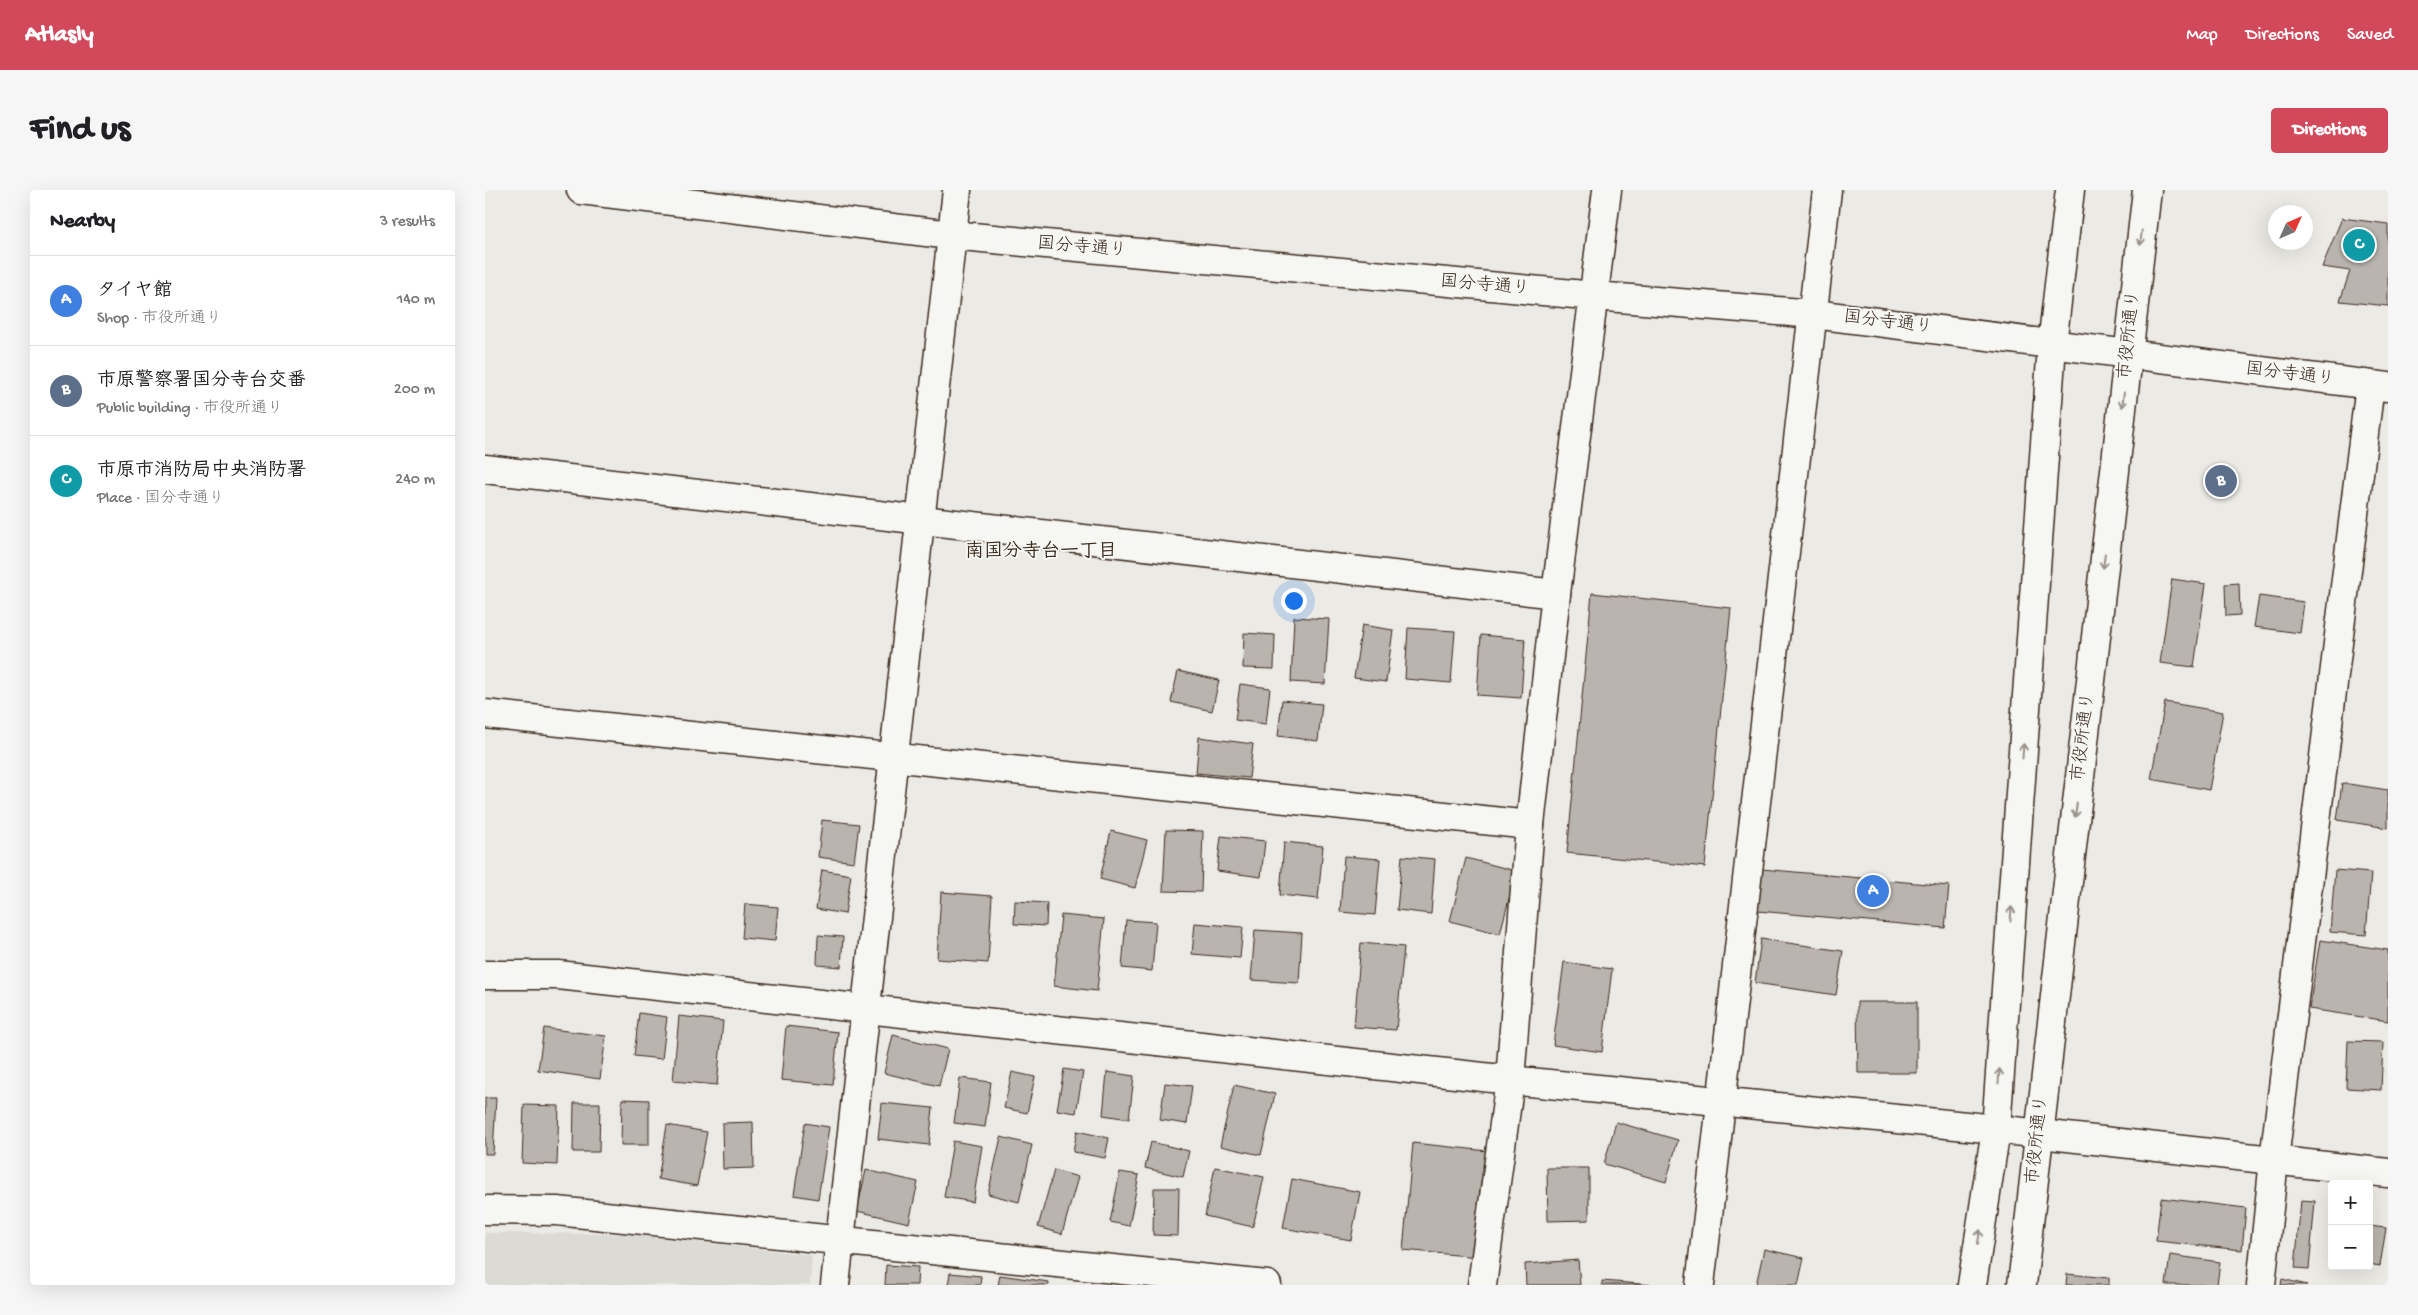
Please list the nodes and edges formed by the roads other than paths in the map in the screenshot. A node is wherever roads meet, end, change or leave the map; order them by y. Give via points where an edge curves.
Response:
1 (581, 190) edge
2 (957, 190) edge
3 (1607, 190) edge
4 (1827, 190) edge
5 (2070, 190) edge
6 (2147, 190) edge
7 (951, 235) junction
8 (1595, 296) junction
9 (1814, 314) junction
10 (2052, 345) junction
11 (2128, 354) junction
12 (2379, 386) edge
13 (485, 469) edge
14 (919, 520) junction
15 (1556, 594) junction
16 (485, 714) edge
17 (893, 757) junction
18 (1530, 824) junction
19 (485, 975) edge
20 (865, 1009) junction
21 (1510, 1080) junction
22 (1721, 1101) junction
23 (1996, 1129) junction
24 (2038, 1134) junction
25 (2274, 1160) junction
26 (2388, 1173) edge
27 (485, 1210) edge
28 (839, 1240) junction
29 (1069, 1275) edge
30 (835, 1285) edge
31 (1267, 1285) edge
32 (1482, 1285) edge
33 (1700, 1285) edge
34 (1972, 1285) edge
35 (2022, 1285) edge
36 (2261, 1285) edge

1 - 7 street, 国分寺通り
2 - 7 street
3 - 8 street
4 - 9 street
5 - 10 street
6 -> 11 street, 市役所通り
7 - 8 street, 国分寺通り
7 - 14 street
8 - 9 street, 国分寺通り
8 - 15 street
9 - 10 street, 国分寺通り
9 - 22 street
10 - 11 street, 国分寺通り
23 -> 10 street
11 - 12 street, 国分寺通り
11 -> 24 street, 市役所通り
12 - 25 street
13 - 14 street
14 - 15 street
14 - 17 street
15 - 18 street
16 - 17 street
17 - 18 street
17 - 20 street
18 - 21 street
19 - 20 street via 558,975
20 - 21 street
20 - 28 street
21 - 22 street
21 - 32 street
22 - 23 street
22 - 33 street
23 - 24 street
34 -> 23 street
24 - 25 street
24 - 35 street, 市役所通り
25 - 26 street
25 - 36 street
27 - 28 street via 557,1211
28 - 29 street
28 - 30 street
29 - 31 street

